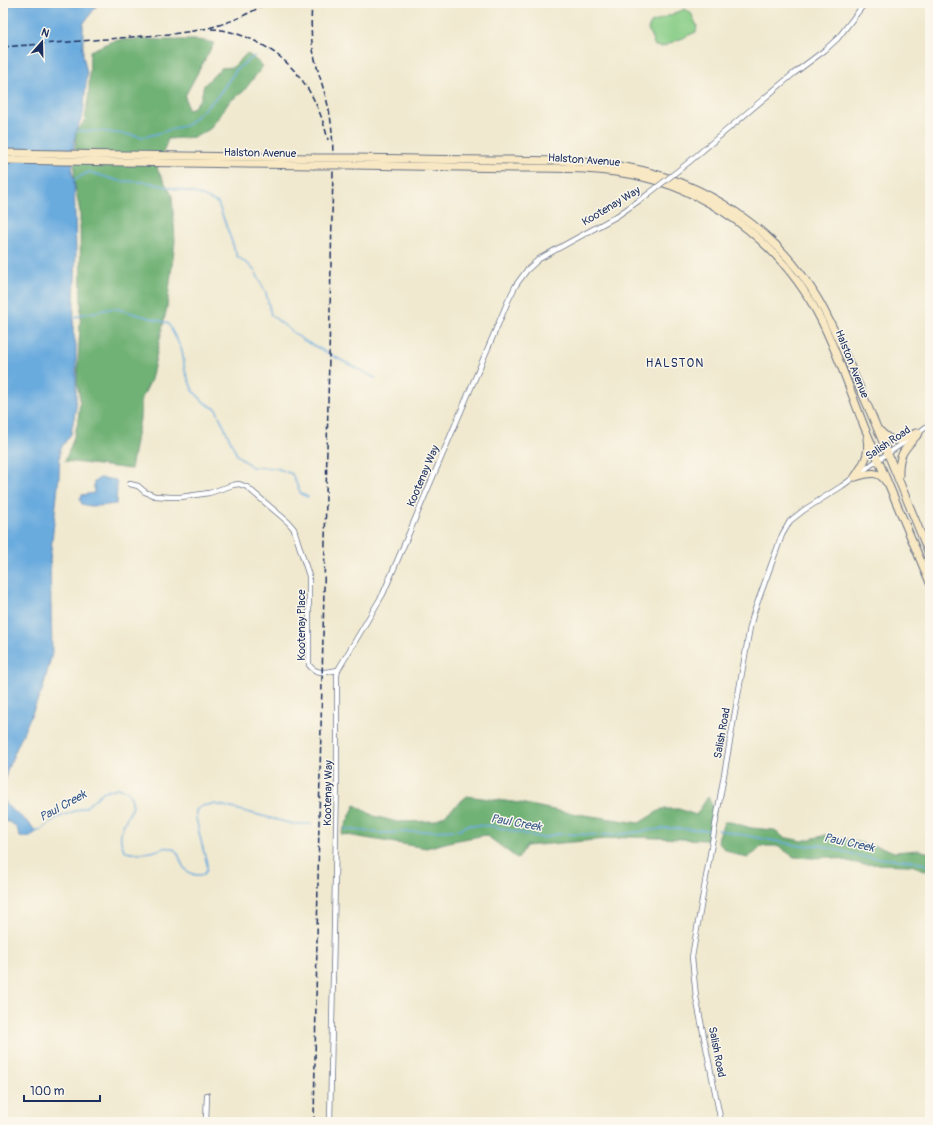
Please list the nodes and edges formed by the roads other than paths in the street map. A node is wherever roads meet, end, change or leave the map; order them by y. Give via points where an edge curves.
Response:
1 (865, 3) edge
2 (3, 153) edge
3 (184, 159) junction
4 (3, 160) edge
5 (355, 162) junction
6 (864, 424) junction
7 (930, 424) edge
8 (877, 429) junction
9 (918, 433) junction
10 (888, 454) junction
11 (878, 460) junction
12 (855, 477) junction
13 (900, 483) junction
14 (130, 484) dead end
15 (891, 490) junction
16 (930, 556) edge
17 (930, 583) edge
18 (338, 670) junction
19 (207, 1095) dead end
20 (206, 1122) edge
21 (330, 1122) edge
22 (721, 1122) edge

1 - 18 street, Kootenay Way, bridge via 838,38 825,50 689,162 617,216 539,259 527,270 508,301 383,594
2 - 3 main road, Halston Avenue
3 - 4 main road, Halston Avenue
3 - 5 main road, Halston Avenue, bridge
5 - 6 main road, Halston Avenue via 599,170 643,177 701,199 751,231 797,281 812,302 833,344
5 - 8 main road, Halston Avenue via 563,161 600,164 645,171 705,193 755,226 787,256 803,277 828,318
6 - 11 main road, Halston Avenue
6 - 12 main road via 867,454
7 - 9 street, Salish Road
8 - 9 main road via 890,440 898,441
8 - 10 main road, Halston Avenue
9 - 10 street, Salish Road
9 - 13 main road via 900,459
10 - 11 street, Salish Road
10 - 13 main road, Halston Avenue
11 - 12 street, Salish Road
11 - 15 main road, Halston Avenue
12 - 15 main road via 868,473 876,474 883,477
12 - 22 street, Salish Road via 804,510 785,528 750,627 692,957 696,997
13 - 16 main road, Halston Avenue
14 - 18 street, Kootenay Place via 155,496 171,497 209,493 239,484 247,486 282,515 294,529 309,576 309,665 318,672
15 - 17 main road, Halston Avenue
18 - 21 street, Kootenay Way
19 - 20 street

